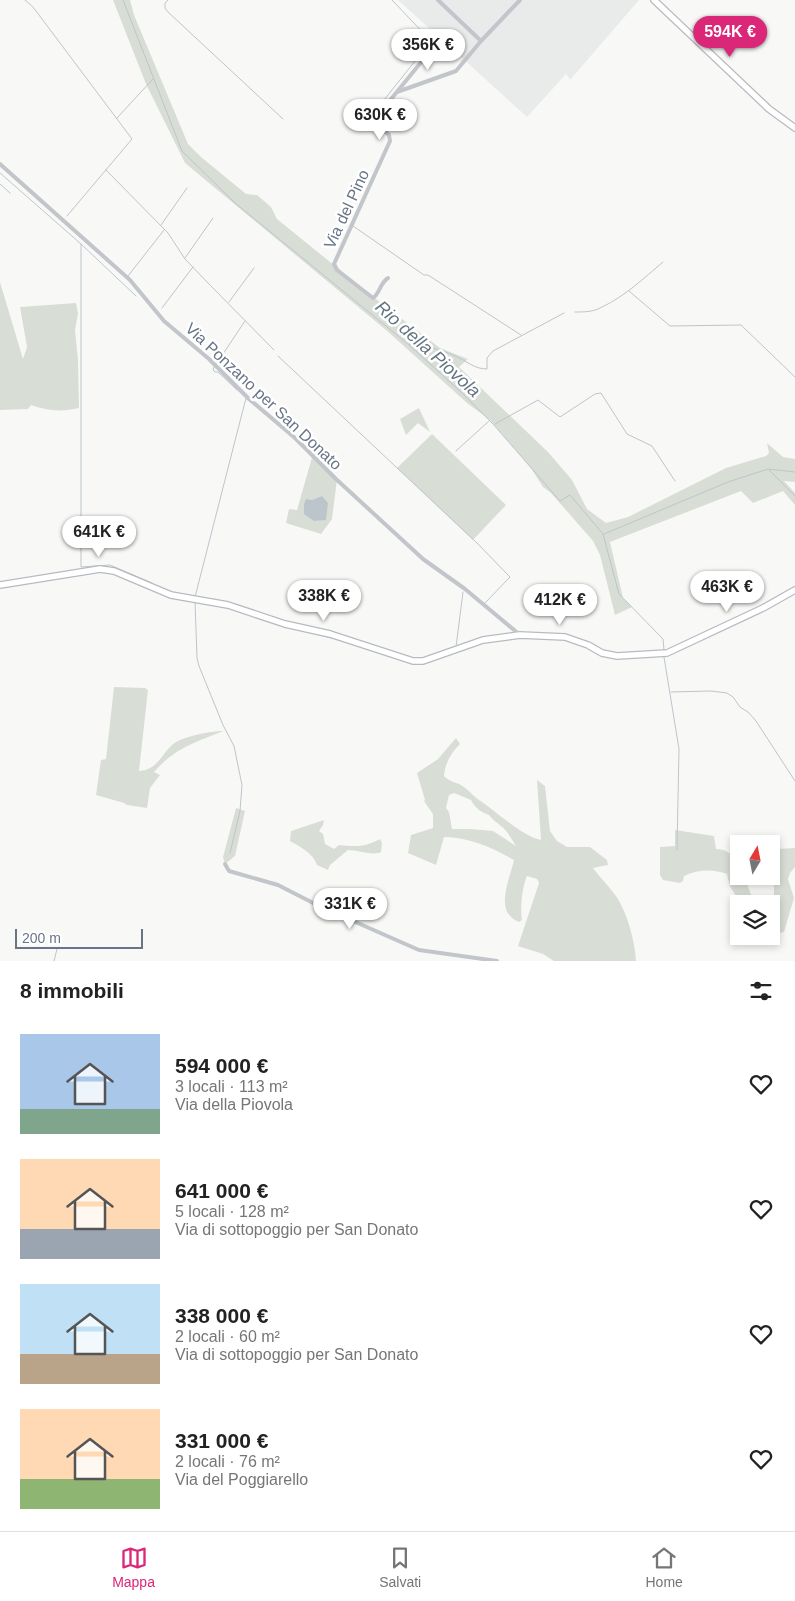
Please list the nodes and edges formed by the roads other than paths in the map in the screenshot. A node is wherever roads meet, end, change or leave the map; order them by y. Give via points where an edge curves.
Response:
1 (438, 0) edge
2 (520, 0) edge
3 (654, 0) edge
4 (481, 41) junction
5 (436, 44) dead end
6 (396, 93) junction
7 (795, 128) edge
8 (0, 164) edge
9 (388, 278) dead end
10 (0, 585) edge
11 (795, 590) edge
12 (520, 634) junction
13 (225, 864) dead end
14 (497, 961) edge

1 - 4 street
2 - 4 street
3 - 7 street via 769,109
4 - 6 street via 456,71
5 - 6 street, Via del Pino
6 - 9 street, Via del Pino via 376,123 389,135 390,141 334,264 337,270 373,298
8 - 12 street, Via Ponzano per San Donato via 127,278 164,321 423,559
10 - 12 street via 100,568 171,595 228,605 413,661 423,661 483,640
11 - 12 street via 664,653 617,656 565,637
13 - 14 street via 229,871 278,886 420,950

